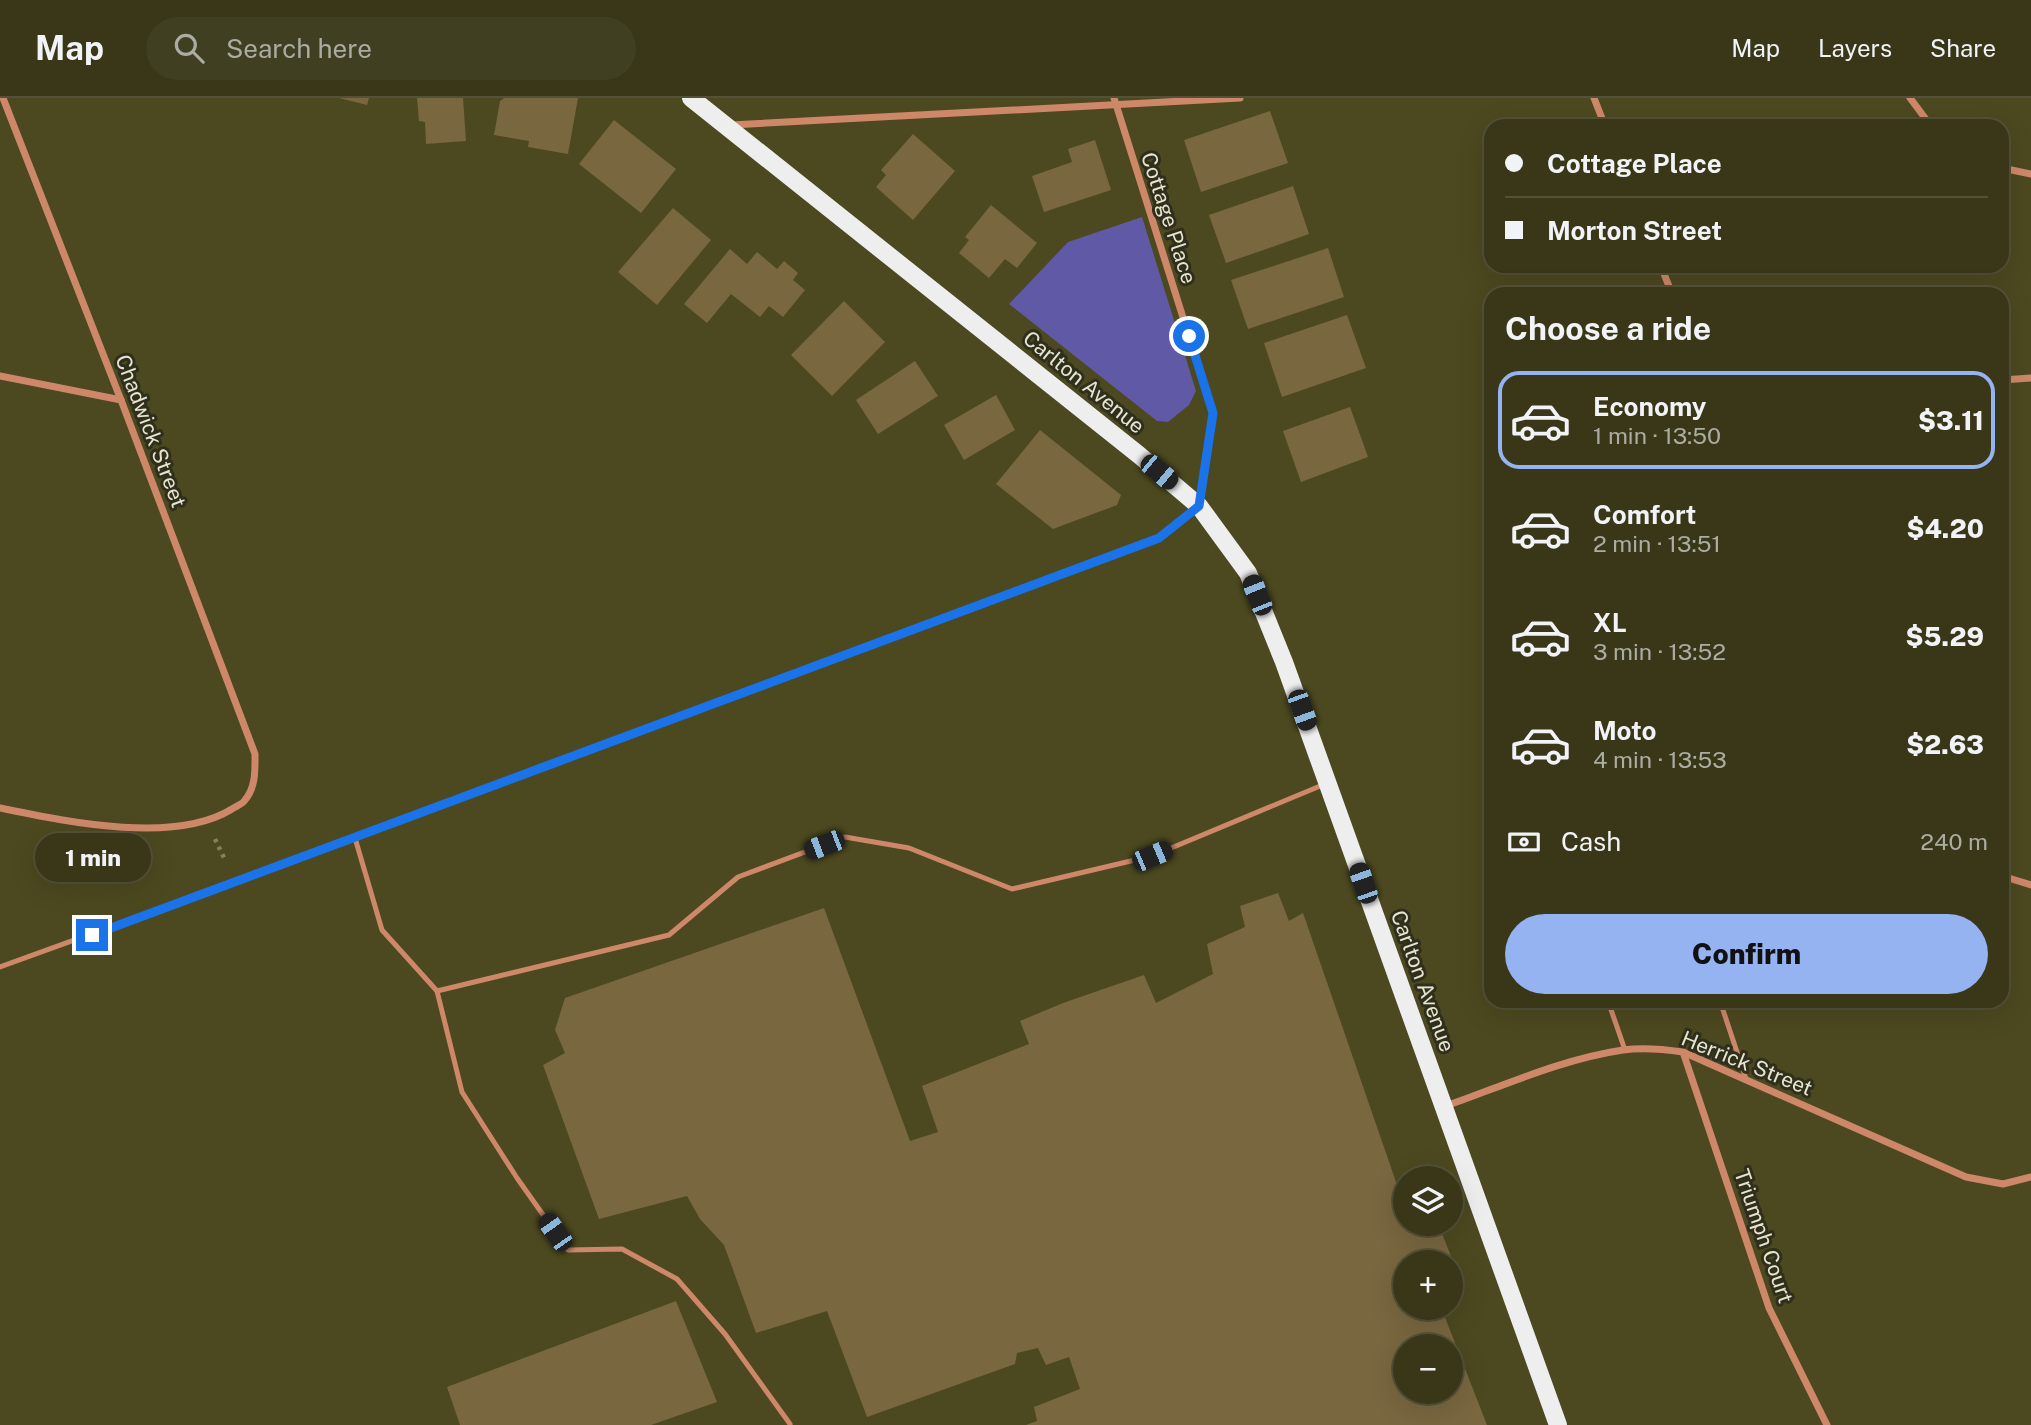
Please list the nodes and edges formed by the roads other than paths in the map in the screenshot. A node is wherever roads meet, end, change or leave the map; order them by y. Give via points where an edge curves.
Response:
1 (3, 98) edge
2 (691, 98) edge
3 (1240, 98) edge
4 (1594, 98) edge
5 (1910, 98) edge
6 (1114, 102) edge
7 (1602, 119) edge
8 (1926, 119) edge
9 (724, 125) junction
10 (2009, 169) edge
11 (2031, 174) edge
12 (0, 376) edge
13 (2031, 378) edge
14 (2009, 380) edge
15 (121, 400) junction
16 (1199, 506) junction
17 (1328, 783) junction
18 (0, 808) edge
19 (355, 838) junction
20 (2009, 878) edge
21 (2031, 885) edge
22 (0, 967) edge
23 (437, 991) junction
24 (1610, 1008) edge
25 (1722, 1008) edge
26 (1625, 1050) junction
27 (1683, 1052) junction
28 (1746, 1079) junction
29 (1443, 1107) junction
30 (2031, 1177) edge
31 (790, 1424) edge
32 (1558, 1425) edge
33 (1827, 1425) edge

1 - 15 street, Chadwick Street
2 - 9 main road, Carlton Avenue
3 - 6 street
4 - 7 street
5 - 8 street
6 - 9 street
6 - 16 street, Cottage Place via 1213,413
9 - 16 main road, Carlton Avenue
10 - 11 street
12 - 15 street
13 - 14 street
15 - 18 street, Chadwick Street via 255,754 256,778 245,801 194,824 97,825
16 - 17 main road, Carlton Avenue via 1248,573
16 - 19 lane via 1159,538
17 - 23 lane via 1152,856 1012,889 909,848 845,837 738,877 669,935
17 - 29 main road, Carlton Avenue
19 - 22 lane
19 - 23 lane via 382,930
20 - 21 street
23 - 31 lane via 462,1092 568,1250 622,1249 677,1279 725,1334
24 - 26 lane
25 - 28 lane
26 - 27 street, Herrick Street
26 - 29 street, Herrick Street via 1581,1059
27 - 28 street, Herrick Street
27 - 33 street, Triumph Court via 1769,1308
28 - 30 street, Herrick Street via 1966,1177 2003,1184
29 - 32 main road, Carlton Avenue

